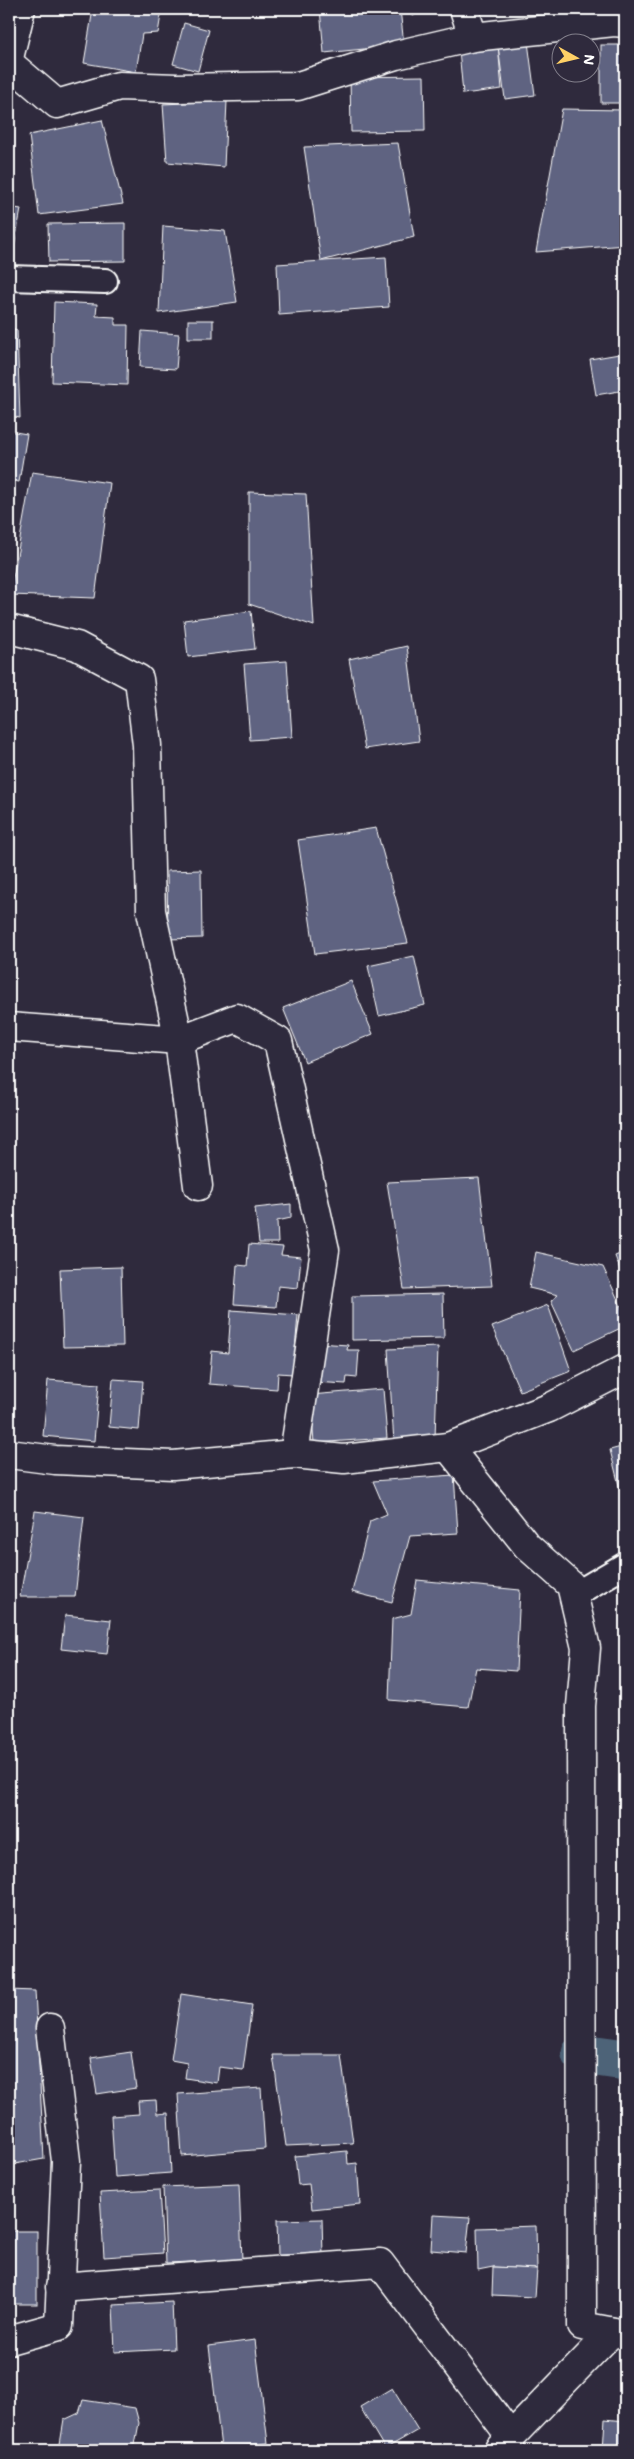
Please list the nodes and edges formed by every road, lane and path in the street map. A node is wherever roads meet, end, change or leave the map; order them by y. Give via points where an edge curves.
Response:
1 (21, 9) edge
2 (464, 9) edge
3 (625, 23) edge
4 (473, 37) junction
5 (9, 58) edge
6 (9, 63) edge
7 (9, 278) edge
8 (105, 281) dead end
9 (9, 629) edge
10 (9, 1027) edge
11 (179, 1040) junction
12 (198, 1186) dead end
13 (625, 1369) edge
14 (448, 1447) junction
15 (9, 1454) edge
16 (294, 1454) junction
17 (625, 1565) edge
18 (574, 1595) junction
19 (50, 2028) dead end
20 (60, 2287) junction
21 (619, 2333) edge
22 (9, 2340) edge
23 (504, 2444) edge

1 - 5 street
2 - 4 street
3 - 4 street
4 - 6 street via 396,55 298,86 119,86 57,104
7 - 8 lane
9 - 11 street via 77,646 139,679 147,745 152,911
10 - 11 street
11 - 12 street
11 - 16 street via 237,1018 278,1041 325,1250
13 - 14 street via 549,1408
14 - 16 street via 344,1459
14 - 18 street via 527,1546 571,1585
15 - 16 street via 55,1460 173,1466
17 - 18 lane
18 - 21 street via 586,1648 581,1706 582,2326
19 - 20 street via 66,2161
20 - 22 street via 59,2326
20 - 23 street via 380,2263
21 - 23 street

